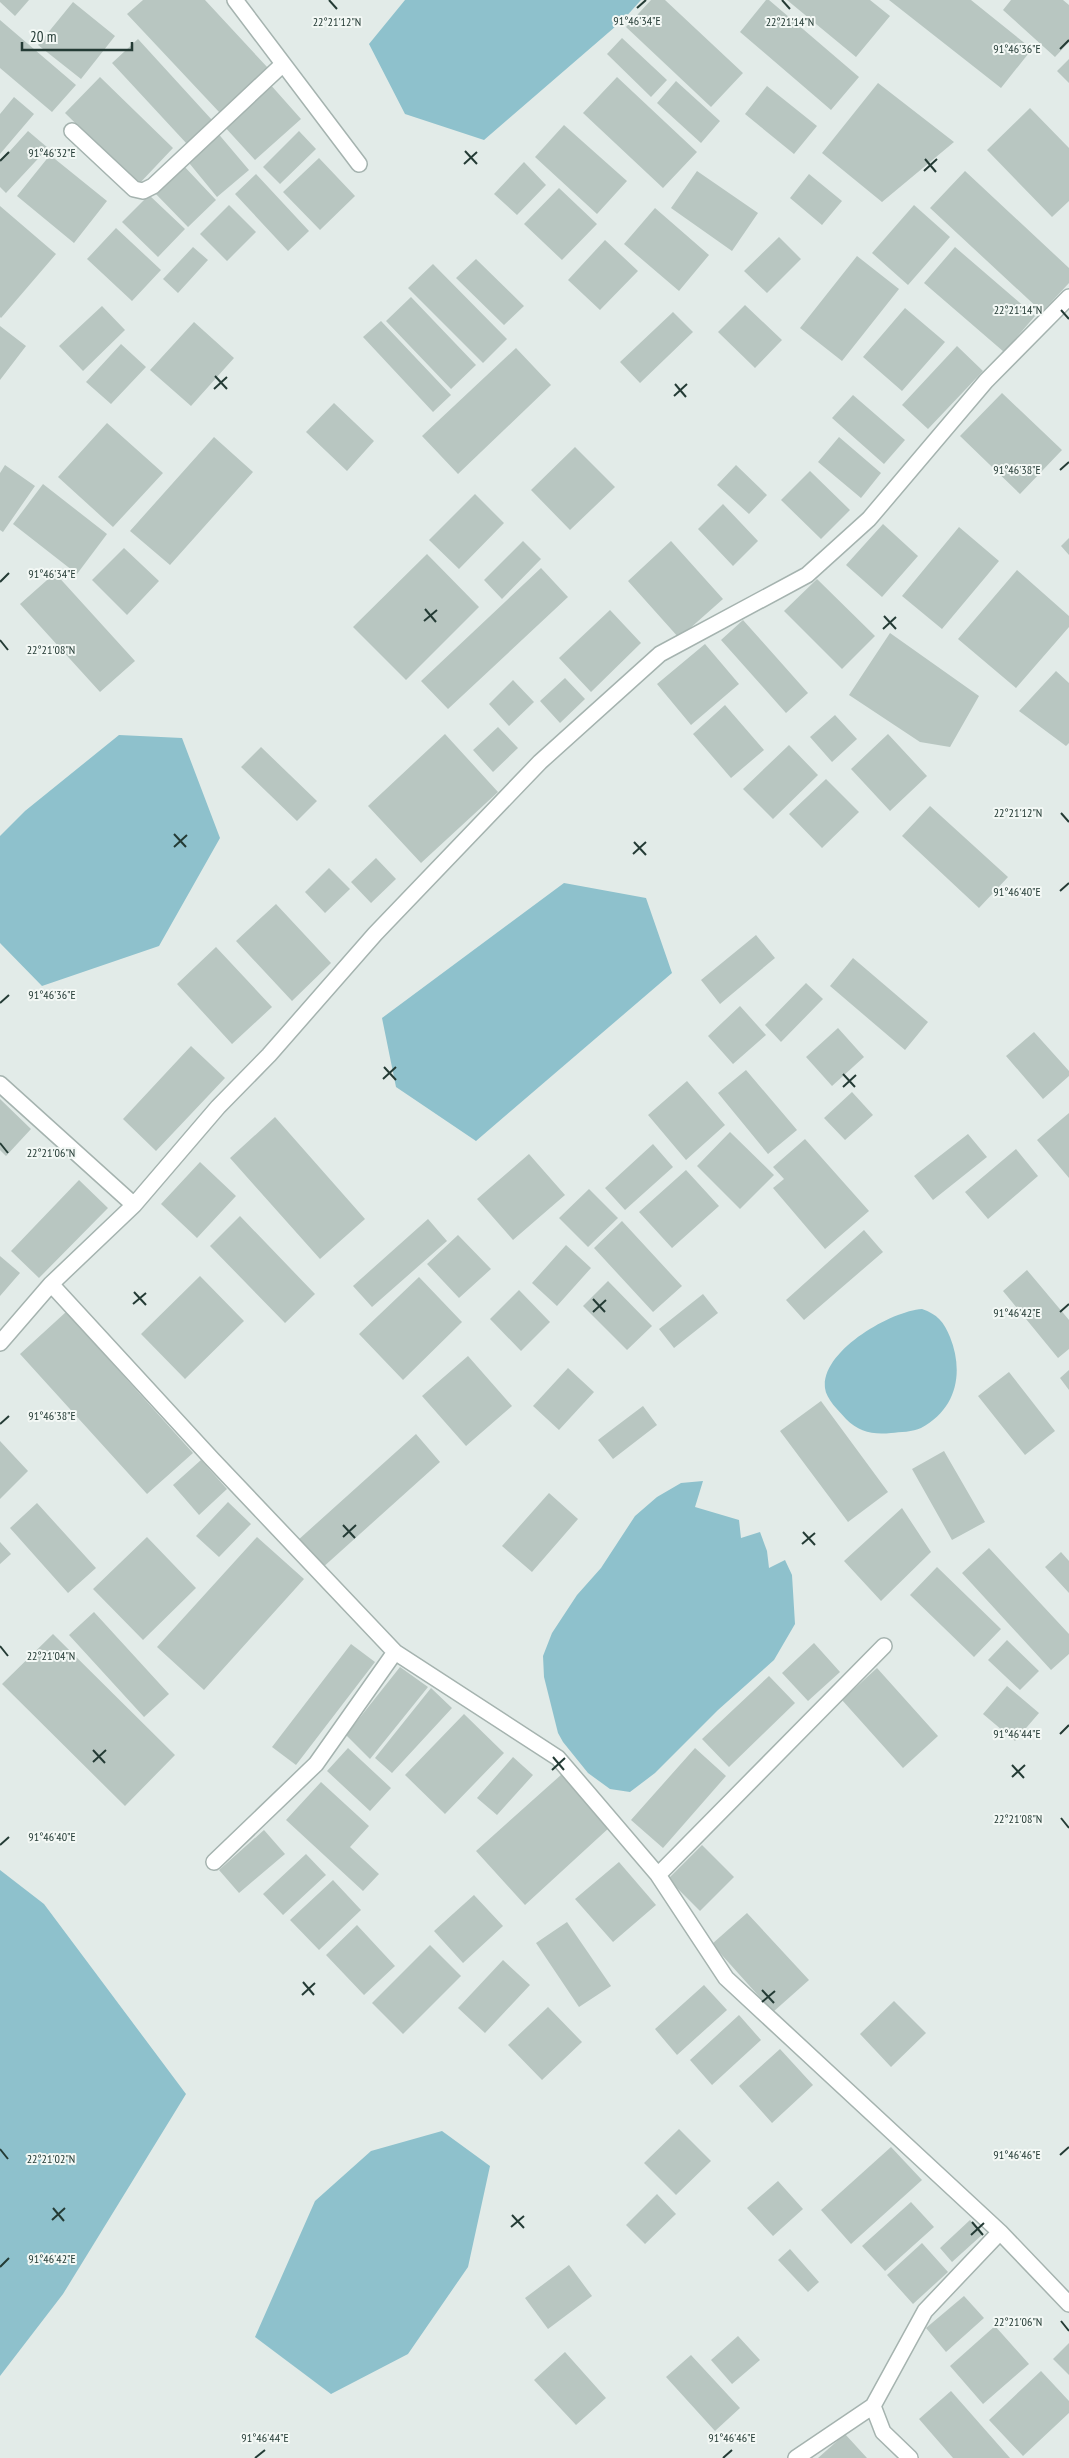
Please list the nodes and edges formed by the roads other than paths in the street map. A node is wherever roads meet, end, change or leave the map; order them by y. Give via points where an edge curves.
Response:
1 (235, 0) edge
2 (282, 65) junction
3 (72, 131) dead end
4 (359, 164) dead end
5 (1069, 297) edge
6 (0, 1084) edge
7 (134, 1205) junction
8 (52, 1284) junction
9 (0, 1343) edge
10 (884, 1646) dead end
11 (395, 1652) junction
12 (214, 1862) dead end
13 (658, 1875) junction
14 (1000, 2232) junction
15 (1069, 2304) edge
16 (873, 2406) junction
17 (796, 2458) edge
18 (910, 2458) edge

1 - 2 street
2 - 3 street via 153,186 143,191 134,189
2 - 4 street
5 - 7 street via 986,381 869,519 807,575 660,654 540,762 375,934
6 - 7 street
7 - 8 street
8 - 9 street
8 - 11 street
10 - 13 street
11 - 12 street via 316,1764
11 - 13 street via 558,1758
13 - 14 street via 726,1978
14 - 15 street
14 - 16 street via 925,2311
16 - 17 street
16 - 18 street via 883,2432

